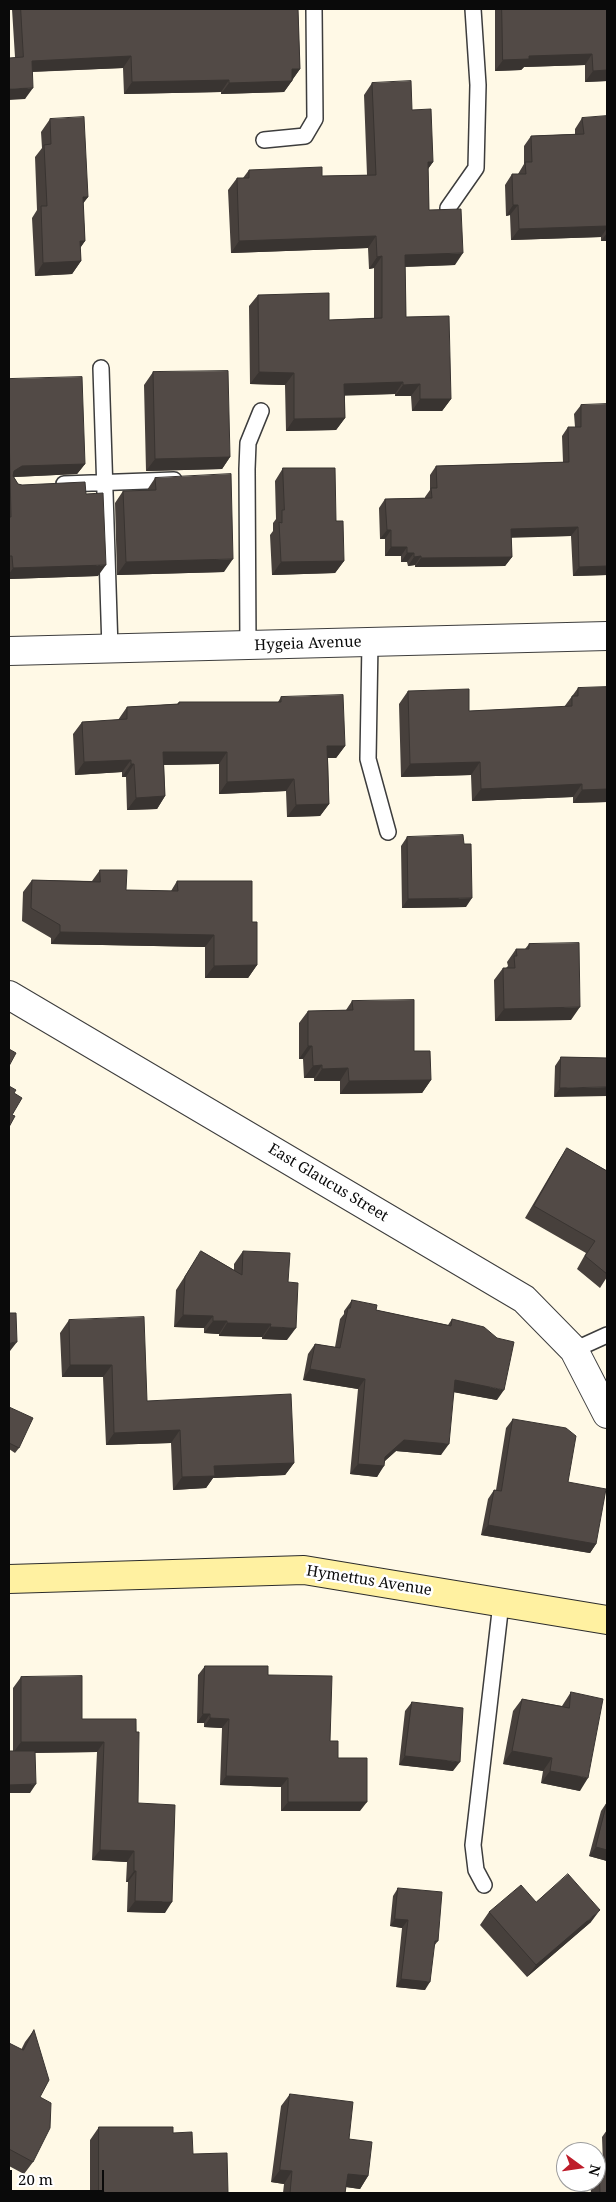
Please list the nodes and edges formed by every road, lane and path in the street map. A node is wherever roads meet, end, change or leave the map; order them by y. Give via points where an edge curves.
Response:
1 (314, 9) edge
2 (473, 9) edge
3 (264, 140) dead end
4 (448, 208) edge
5 (101, 368) dead end
6 (261, 411) dead end
7 (189, 479) edge
8 (104, 482) junction
9 (45, 484) edge
10 (607, 636) edge
11 (370, 642) junction
12 (248, 646) junction
13 (110, 649) junction
14 (9, 651) edge
15 (388, 832) dead end
16 (9, 995) edge
17 (607, 1335) edge
18 (574, 1350) junction
19 (607, 1414) edge
20 (9, 1579) edge
21 (501, 1603) junction
22 (607, 1620) edge
23 (484, 1884) dead end

1 - 3 lane via 315,119 305,136
2 - 4 lane via 478,85 476,168
5 - 8 lane
6 - 12 lane via 248,443
7 - 8 lane
8 - 9 lane
8 - 13 lane
10 - 11 street, Hygeia Avenue
11 - 12 street, Hygeia Avenue
11 - 15 lane via 368,759
12 - 13 street, Hygeia Avenue
13 - 14 street, Hygeia Avenue
16 - 18 street, East Glaucus Street via 524,1300
17 - 18 lane
18 - 19 street, East Glaucus Street
20 - 21 street, Hymettus Avenue via 304,1570
21 - 22 street, Hymettus Avenue
21 - 23 lane via 473,1845 476,1870

